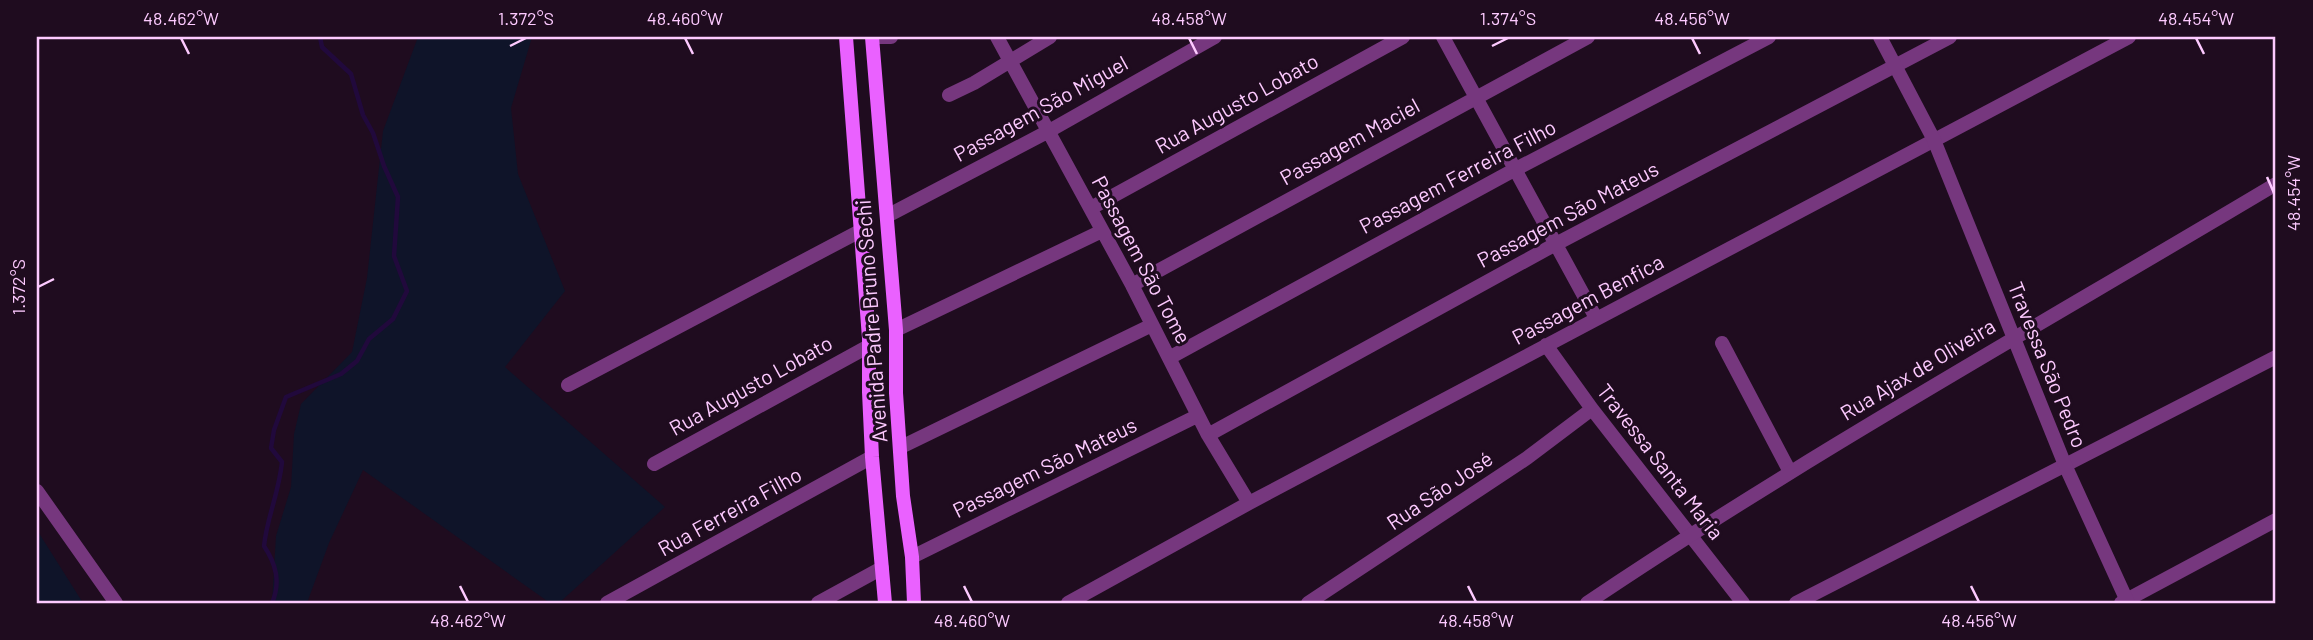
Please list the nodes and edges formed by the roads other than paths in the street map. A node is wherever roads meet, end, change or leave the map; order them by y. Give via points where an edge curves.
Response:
1 (846, 37) edge
2 (874, 37) edge
3 (891, 37) edge
4 (997, 37) edge
5 (1049, 37) edge
6 (1215, 37) edge
7 (1404, 37) edge
8 (1443, 37) edge
9 (1588, 37) edge
10 (1769, 37) edge
11 (1880, 37) edge
12 (1950, 37) edge
13 (2129, 37) edge
14 (1009, 60) junction
15 (1895, 66) junction
16 (949, 95) dead end
17 (1475, 97) junction
18 (1049, 131) junction
19 (1934, 140) junction
20 (1514, 170) junction
21 (2276, 184) edge
22 (1091, 208) junction
23 (887, 216) junction
24 (862, 230) junction
25 (1102, 231) junction
26 (1554, 245) junction
27 (1132, 285) junction
28 (1596, 318) junction
29 (1152, 325) junction
30 (896, 330) junction
31 (2012, 338) junction
32 (1722, 342) dead end
33 (1546, 345) junction
34 (869, 346) junction
35 (2276, 357) edge
36 (1169, 358) junction
37 (568, 385) dead end
38 (1592, 409) junction
39 (1198, 416) junction
40 (1208, 435) junction
41 (901, 447) junction
42 (872, 457) junction
43 (654, 464) dead end
44 (2065, 466) junction
45 (1790, 471) junction
46 (37, 491) edge
47 (1249, 503) junction
48 (2276, 520) edge
49 (1689, 535) junction
50 (912, 557) junction
51 (882, 568) junction
52 (2125, 602) edge
53 (116, 603) edge
54 (607, 603) edge
55 (818, 603) edge
56 (886, 603) edge
57 (914, 603) edge
58 (1068, 603) edge
59 (1308, 603) edge
60 (1587, 603) edge
61 (1743, 603) edge
62 (1796, 603) edge

1 - 24 main road, Avenida Padre Bruno Sechi
2 - 3 street
2 - 23 main road, Avenida Padre Bruno Sechi
4 - 14 street, Passagem São Tome
5 - 14 street
6 - 18 street, Passagem São Miguel
7 - 22 street, Rua Augusto Lobato
8 - 17 street
9 - 17 street, Passagem Maciel
10 - 20 street, Passagem Ferreira Filho
11 - 15 street, Travessa São Pedro
12 - 15 street, Passagem São Mateus
13 - 19 street, Passagem Benfica
14 - 16 street
14 - 18 street, Passagem São Tome
15 - 19 street, Travessa São Pedro
15 - 26 street, Passagem São Mateus
17 - 20 street
17 - 27 street, Passagem Maciel
18 - 22 street, Passagem São Tome
18 - 23 street, Passagem São Miguel
19 - 28 street, Passagem Benfica
19 - 31 street, Travessa São Pedro
20 - 26 street
20 - 36 street, Passagem Ferreira Filho
21 - 31 street, Rua Ajax de Oliveira
22 - 25 street, Passagem São Tome
23 - 30 main road, Avenida Padre Bruno Sechi
24 - 34 main road, Avenida Padre Bruno Sechi
24 - 37 street
25 - 27 street, Passagem São Tome
25 - 30 street
26 - 28 street
26 - 40 street, Passagem São Mateus
27 - 29 street, Passagem São Tome
28 - 33 street, Passagem Benfica
29 - 36 street, Passagem São Tome
29 - 41 street
30 - 41 main road, Avenida Padre Bruno Sechi
31 - 44 street, Travessa São Pedro
31 - 45 street, Rua Ajax de Oliveira
32 - 45 street
33 - 38 street, Travessa Santa Maria
33 - 47 street, Passagem Benfica
34 - 42 main road, Avenida Padre Bruno Sechi
34 - 43 street, Rua Augusto Lobato
35 - 44 street
36 - 39 street, Passagem São Tome
38 - 49 street, Travessa Santa Maria
38 - 59 street, Rua São José via 1527,458
39 - 40 street, Passagem São Tome
39 - 50 street, Passagem São Mateus
40 - 47 street, Passagem São Tome
41 - 50 main road, Avenida Padre Bruno Sechi
42 - 51 main road, Avenida Padre Bruno Sechi
42 - 54 street, Rua Ferreira Filho
44 - 52 street, Travessa São Pedro
44 - 62 street
45 - 49 street, Rua Ajax de Oliveira
46 - 53 street
47 - 58 street, Passagem Benfica
48 - 52 street
49 - 60 street, Rua Ajax de Oliveira
49 - 61 street, Travessa Santa Maria
50 - 57 main road, Avenida Padre Bruno Sechi
51 - 55 street
51 - 56 main road, Avenida Padre Bruno Sechi

